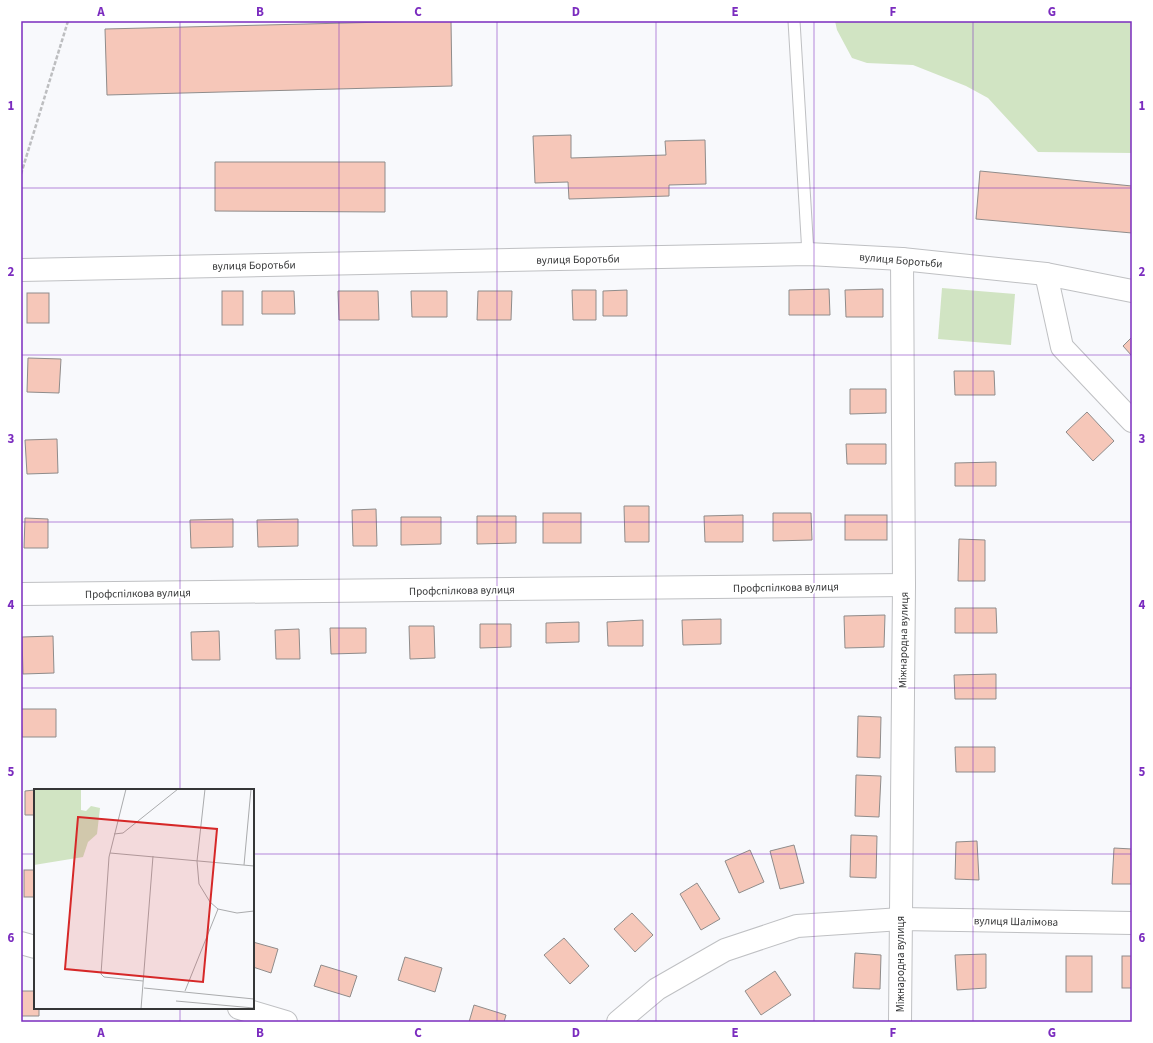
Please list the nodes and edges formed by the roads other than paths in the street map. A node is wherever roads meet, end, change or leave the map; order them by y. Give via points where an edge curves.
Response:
1 (794, 21) edge
2 (808, 254) junction
3 (902, 259) junction
4 (21, 270) edge
5 (1046, 274) junction
6 (1132, 291) edge
7 (1132, 421) edge
8 (904, 585) junction
9 (21, 594) edge
10 (900, 919) junction
11 (1132, 923) edge
12 (21, 943) edge
13 (34, 947) edge
14 (242, 1009) edge
15 (286, 1022) edge
16 (618, 1022) edge
17 (900, 1022) edge

1 - 2 lane
2 - 3 street, вулиця Боротьби
2 - 4 street, вулиця Боротьби
3 - 5 street, вулиця Боротьби
3 - 8 street, Міжнародна вулиця
5 - 6 street, вулиця Боротьби
5 - 7 street via 1062,347
8 - 9 street, Профспілкова вулиця
8 - 10 street, Міжнародна вулиця
10 - 11 street, вулиця Шалімова
10 - 16 street, вулиця Шалімова via 797,926 724,950 657,989
10 - 17 street, Міжнародна вулиця
12 - 13 street
14 - 15 street

